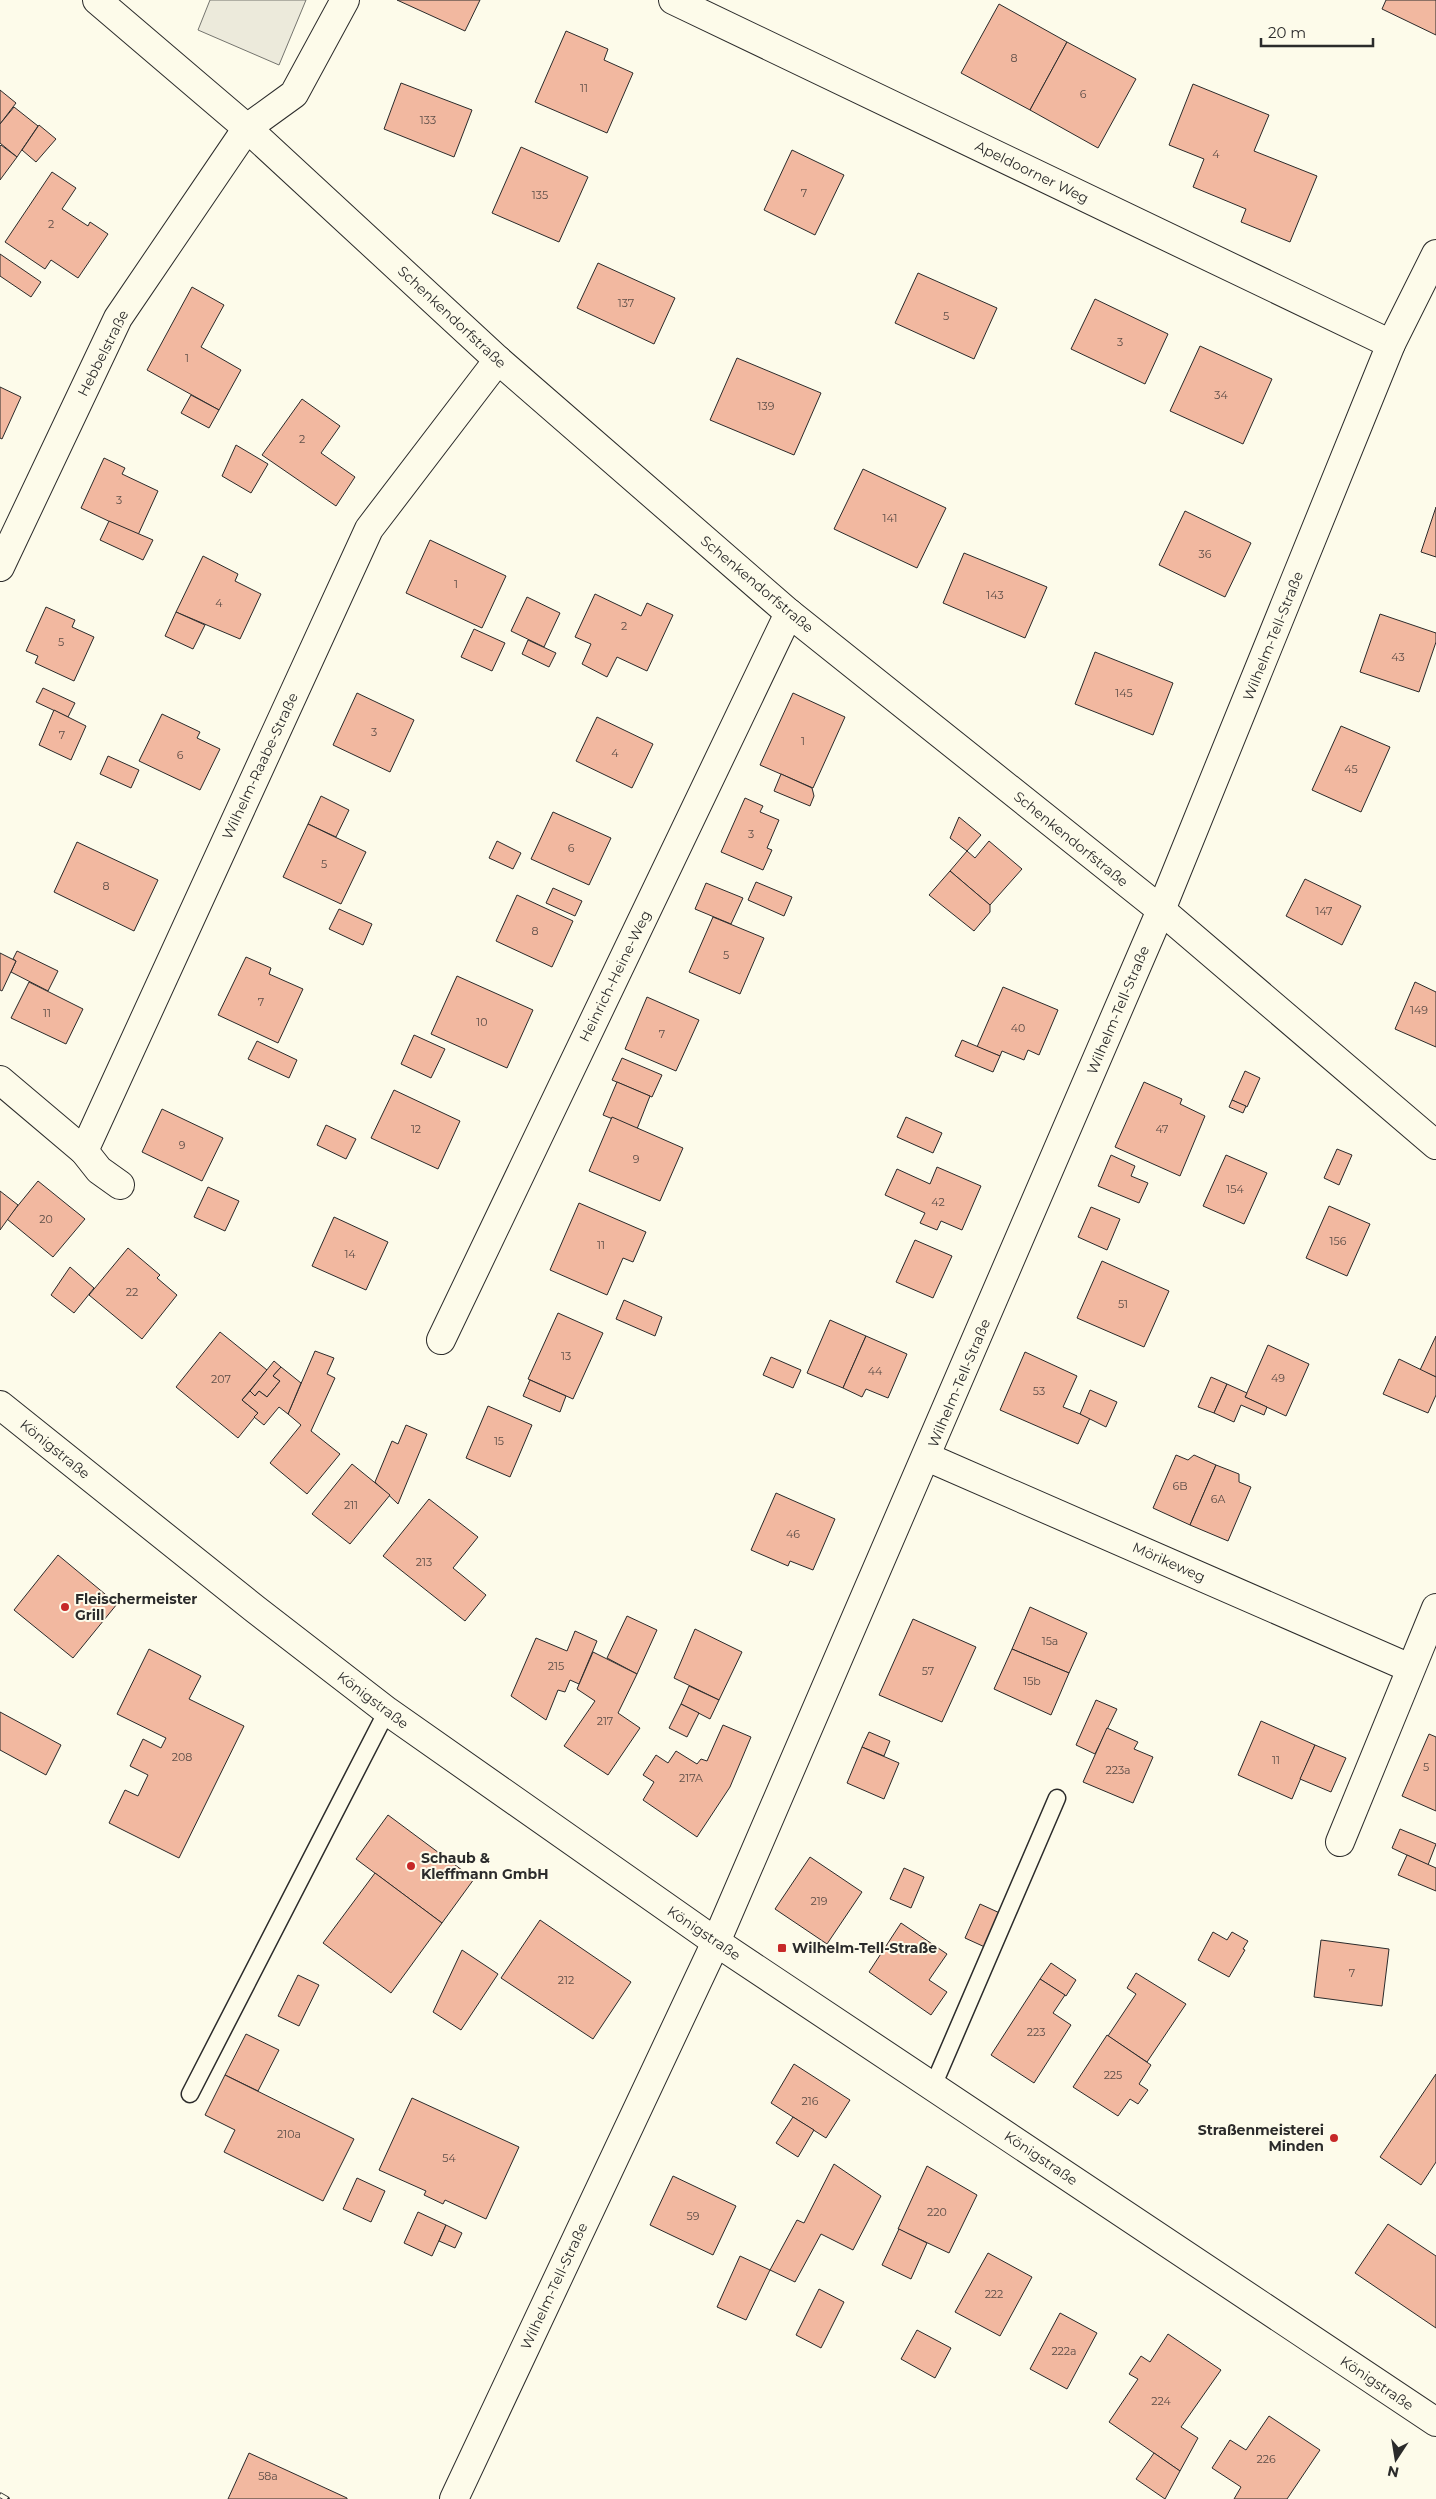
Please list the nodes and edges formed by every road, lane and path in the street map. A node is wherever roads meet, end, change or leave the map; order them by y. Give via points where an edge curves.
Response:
1 (97, 0) edge
2 (345, 0) edge
3 (673, 0) edge
4 (247, 128) junction
5 (1436, 254) edge
6 (1391, 344) junction
7 (498, 360) junction
8 (0, 566) edge
9 (790, 613) junction
10 (1161, 910) junction
11 (0, 1080) edge
12 (1436, 1145) edge
13 (84, 1151) junction
14 (120, 1185) dead end
15 (441, 1340) dead end
16 (0, 1405) edge
17 (927, 1457) junction
18 (1436, 1608) edge
19 (1410, 1668) junction
20 (387, 1711) junction
21 (1057, 1798) dead end
22 (1340, 1842) dead end
23 (716, 1942) junction
24 (933, 2086) junction
25 (190, 2094) dead end
26 (1436, 2422) edge
27 (454, 2499) edge

1 - 4 street, Schenkendorfstraße
2 - 4 street via 294,94
3 - 6 street, Apeldoorner Weg
4 - 7 street, Schenkendorfstraße
4 - 8 street, Hebbelstraße via 118,318
5 - 6 street, Wilhelm-Tell-Straße
6 - 10 street, Wilhelm-Tell-Straße
7 - 9 street, Schenkendorfstraße
7 - 13 street, Wilhelm-Raabe-Straße via 369,528
9 - 10 street, Schenkendorfstraße
9 - 15 street, Heinrich-Heine-Weg
10 - 12 street, Schenkendorfstraße
10 - 17 street, Wilhelm-Tell-Straße
11 - 13 street
13 - 14 street via 100,1170
16 - 20 street, Königstraße
17 - 19 street, Mörikeweg
17 - 23 street, Wilhelm-Tell-Straße
18 - 19 street
19 - 22 street
20 - 23 street, Königstraße
20 - 25 lane
21 - 24 lane
23 - 24 street, Königstraße
23 - 27 street, Wilhelm-Tell-Straße
24 - 26 street, Königstraße

